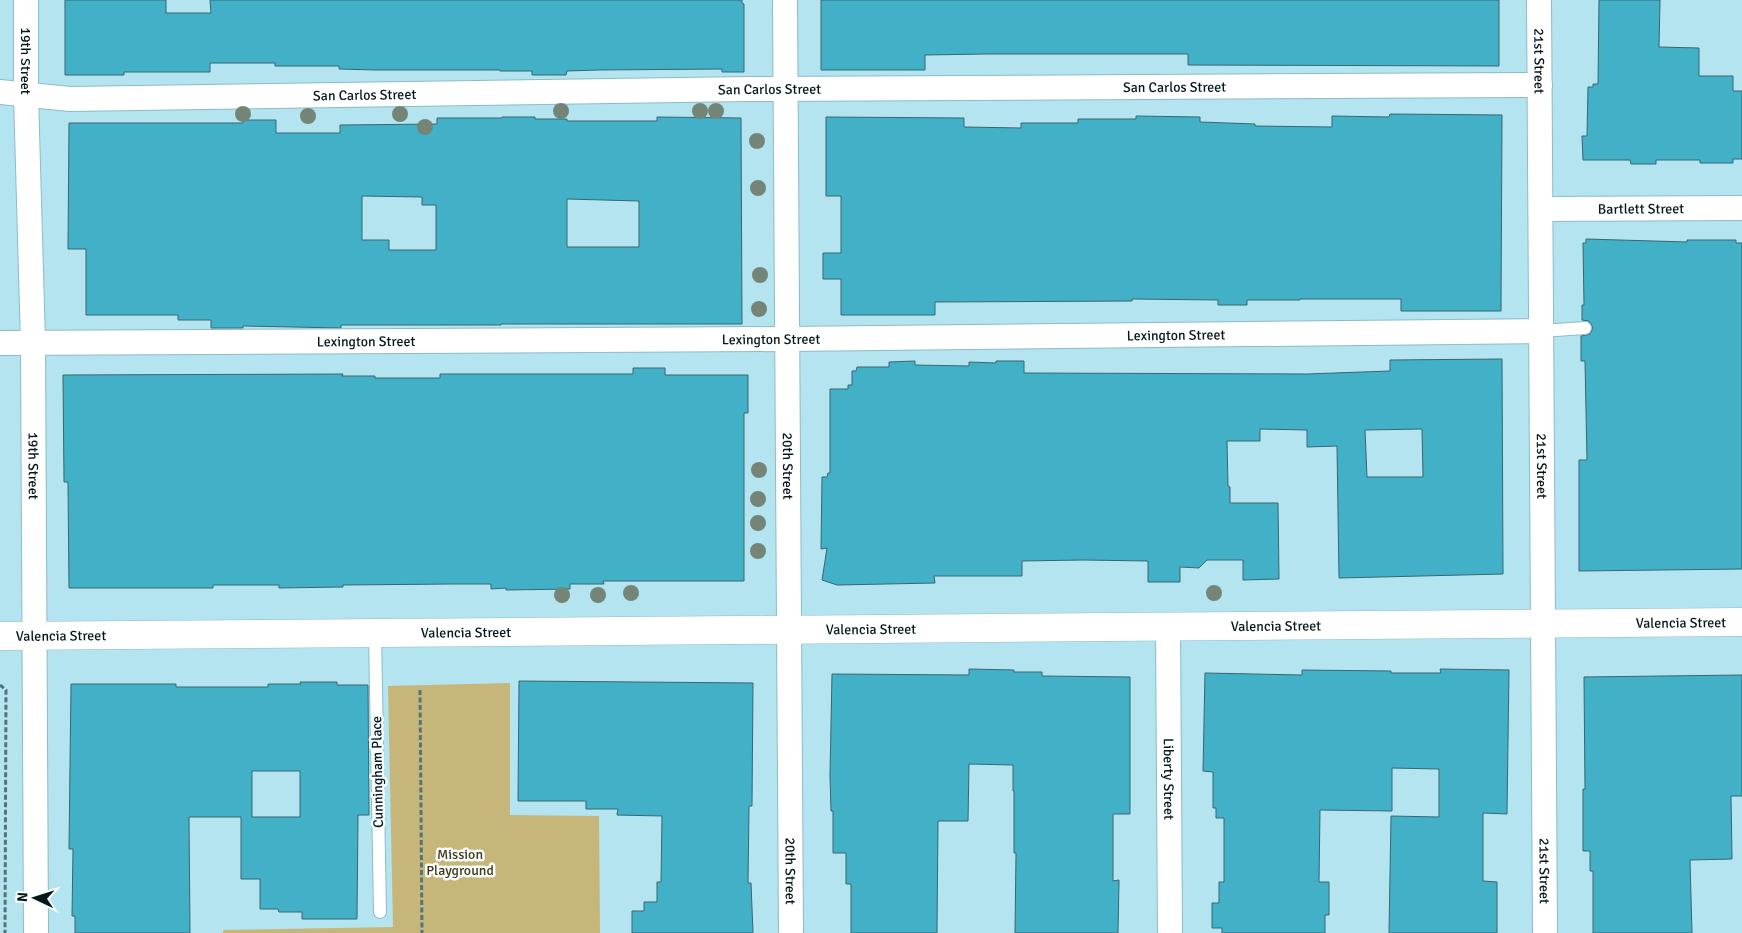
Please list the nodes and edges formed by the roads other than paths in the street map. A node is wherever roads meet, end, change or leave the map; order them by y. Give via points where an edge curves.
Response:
1 (26, 0) edge
2 (785, 0) edge
3 (1539, 0) edge
4 (1540, 85) junction
5 (786, 89) junction
6 (0, 92) edge
7 (26, 95) junction
8 (1742, 208) edge
9 (1541, 209) junction
10 (1585, 328) dead end
11 (1542, 332) junction
12 (787, 339) junction
13 (0, 343) edge
14 (33, 343) junction
15 (1742, 622) edge
16 (1544, 624) junction
17 (1168, 627) junction
18 (789, 630) junction
19 (376, 633) junction
20 (34, 635) junction
21 (0, 636) edge
22 (380, 912) dead end
23 (36, 933) edge
24 (791, 933) edge
25 (1170, 933) edge
26 (1545, 933) edge

1 - 7 street, 19th Street
2 - 5 street, 20th Street
3 - 4 street, 21st Street
4 - 5 street, San Carlos Street
4 - 9 street, 21st Street
5 - 7 street, San Carlos Street via 70,99
5 - 12 street, 20th Street
6 - 7 street, San Carlos Street
7 - 14 street, 19th Street
8 - 9 street, Bartlett Street
9 - 11 street, 21st Street
10 - 11 lane
11 - 12 street, Lexington Street
11 - 16 street, 21st Street
12 - 14 street, Lexington Street
12 - 18 street, 20th Street
13 - 14 street, Lexington Street
14 - 20 street, 19th Street
15 - 16 street, Valencia Street
16 - 17 street, Valencia Street
16 - 26 street, 21st Street
17 - 18 street, Valencia Street
17 - 25 street, Liberty Street
18 - 19 street, Valencia Street
18 - 24 street, 20th Street
19 - 20 street, Valencia Street
19 - 22 lane, Cunningham Place
20 - 21 street, Valencia Street
20 - 23 street, 19th Street

